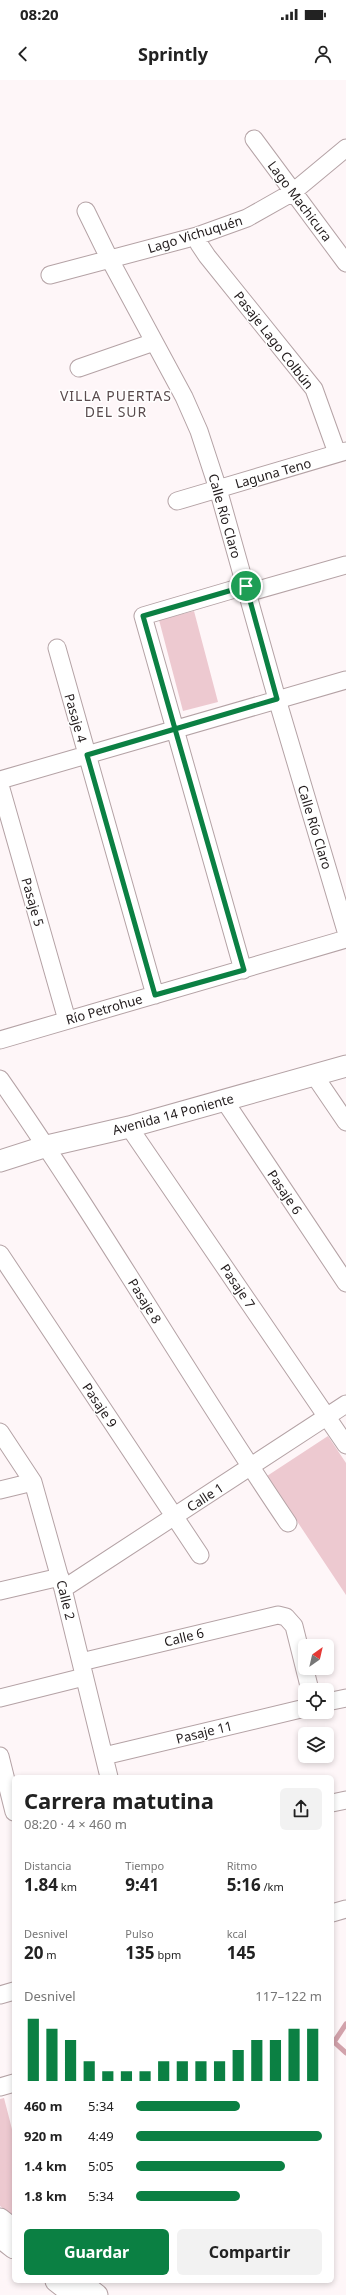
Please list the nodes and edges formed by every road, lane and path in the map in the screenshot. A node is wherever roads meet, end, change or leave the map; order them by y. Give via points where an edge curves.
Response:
1 (254, 139) dead end
2 (346, 148) edge
3 (293, 192) junction
4 (86, 211) dead end
5 (197, 236) junction
6 (109, 258) junction
7 (346, 263) edge
8 (50, 275) dead end
9 (154, 342) junction
10 (79, 368) dead end
11 (342, 452) edge
12 (218, 489) junction
13 (177, 501) dead end
14 (346, 565) edge
15 (246, 590) junction
16 (57, 648) dead end
17 (346, 680) edge
18 (277, 699) junction
19 (175, 729) junction
20 (87, 755) junction
21 (0, 780) edge
22 (0, 785) edge
23 (346, 931) edge
24 (346, 939) edge
25 (244, 970) junction
26 (155, 995) junction
27 (67, 1020) junction
28 (0, 1040) edge
29 (346, 1066) edge
30 (314, 1075) junction
31 (0, 1079) edge
32 (224, 1100) junction
33 (346, 1122) edge
34 (129, 1127) junction
35 (47, 1146) junction
36 (0, 1161) edge
37 (0, 1254) edge
38 (346, 1283) edge
39 (346, 1404) edge
40 (327, 1416) junction
41 (0, 1432) edge
42 (346, 1445) edge
43 (250, 1467) junction
44 (33, 1482) junction
45 (0, 1490) edge
46 (174, 1516) junction
47 (288, 1523) dead end
48 (200, 1555) dead end
49 (62, 1583) junction
50 (0, 1591) edge
51 (83, 1670) junction
52 (308, 1683) edge
53 (0, 1698) edge
54 (346, 1698) edge
55 (334, 1701) edge
56 (298, 1710) edge
57 (0, 1756) edge
58 (104, 1756) junction
59 (109, 1775) edge
60 (346, 1800) edge
61 (334, 1803) edge
62 (12, 1804) edge
63 (346, 1910) edge
64 (334, 1913) edge
65 (12, 1992) edge
66 (0, 1995) edge
67 (12, 2084) edge
68 (0, 2087) edge
69 (0, 2219) edge
70 (12, 2228) edge
71 (0, 2236) edge
72 (12, 2246) edge
73 (59, 2283) edge
74 (82, 2283) edge
75 (74, 2295) edge
76 (97, 2295) edge

1 - 3 street, Lago Machicura
2 - 3 street, Lago Vichuquén
3 - 5 street, Lago Vichuquén via 247,218
3 - 7 street, Lago Machicura
4 - 6 street, Calle Río Claro
5 - 6 street, Lago Vichuquén
5 - 11 street, Pasaje Lago Colbún via 198,244 207,256 314,389
6 - 8 street, Lago Vichuquén
6 - 9 street, Calle Río Claro
9 - 10 street
9 - 12 street, Calle Río Claro via 199,431
11 - 12 street, Laguna Teno
12 - 13 street, Laguna Teno
12 - 15 street, Calle Río Claro
14 - 15 street
15 - 18 street, Calle Río Claro
15 - 19 street via 143,616
16 - 20 street, Pasaje 4
17 - 18 street
18 - 19 street
18 - 23 street, Calle Río Claro
19 - 20 street
19 - 25 street
20 - 21 street
20 - 26 street, Pasaje 4
22 - 27 street, Pasaje 5
24 - 25 street, Río Petrohue
25 - 26 street, Río Petrohue
26 - 27 street, Río Petrohue
27 - 28 street, Río Petrohue
29 - 30 street, Avenida 14 Poniente
30 - 32 street, Avenida 14 Poniente
30 - 33 street
31 - 35 street, Pasaje 8
32 - 34 street, Avenida 14 Poniente
32 - 38 street, Pasaje 6
34 - 35 street, Avenida 14 Poniente
34 - 40 street, Pasaje 7
35 - 36 street, Avenida 14 Poniente
35 - 43 street, Pasaje 8
37 - 46 street, Pasaje 9
39 - 40 street, Calle 1
40 - 42 street, Pasaje 7
40 - 43 street, Calle 1
41 - 44 street, Calle 2
43 - 46 street, Calle 1
43 - 47 street, Pasaje 8
44 - 45 street
44 - 49 street, Calle 2
46 - 48 street, Pasaje 9
46 - 49 street, Calle 1
49 - 50 street
49 - 51 street, Calle 2
51 - 52 street, Calle 6 via 274,1615 286,1617 294,1626
51 - 53 street, Calle 6
51 - 58 street, Calle 2
54 - 55 street
56 - 58 street, Pasaje 11
57 - 62 street
58 - 59 street, Calle 2
60 - 61 street
63 - 64 street
65 - 66 street
67 - 68 street
69 - 70 street
71 - 72 street
73 - 75 street
74 - 76 street

